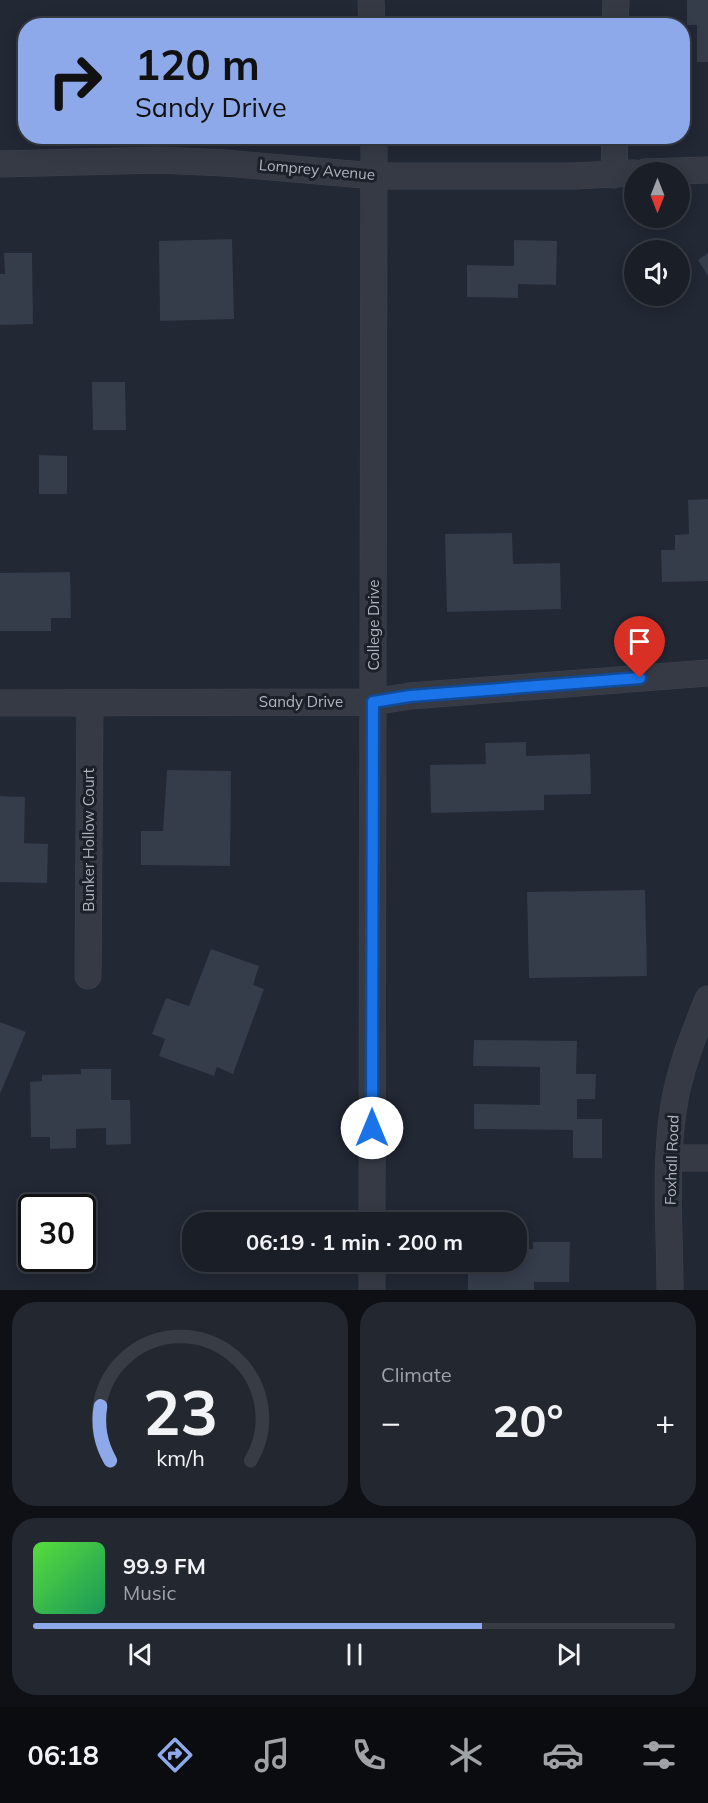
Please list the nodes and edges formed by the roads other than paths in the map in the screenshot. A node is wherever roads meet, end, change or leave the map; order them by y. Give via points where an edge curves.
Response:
1 (371, 0) edge
2 (615, 0) edge
3 (372, 18) edge
4 (615, 18) edge
5 (374, 144) edge
6 (617, 144) edge
7 (0, 164) edge
8 (708, 170) edge
9 (690, 171) edge
10 (624, 174) edge
11 (375, 176) junction
12 (708, 673) edge
13 (373, 702) junction
14 (0, 703) edge
15 (90, 703) junction
16 (88, 976) dead end
17 (708, 999) edge
18 (670, 1158) junction
19 (708, 1158) edge
20 (372, 1212) edge
21 (372, 1272) edge
22 (372, 1290) edge
23 (670, 1290) edge

1 - 3 street
2 - 4 street
5 - 11 street, College Drive
6 - 10 street
7 - 11 street, Lomprey Avenue via 170,161
8 - 9 street
10 - 11 street, Lomprey Avenue
11 - 13 street, College Drive
12 - 13 street, Sandy Drive
13 - 15 street, Sandy Drive
13 - 20 street, College Drive
14 - 15 street, Sandy Drive
15 - 16 street, Bunker Hollow Court
17 - 18 street, Foxhall Road via 682,1068 674,1105
18 - 19 street
18 - 23 street, Foxhall Road
21 - 22 street

